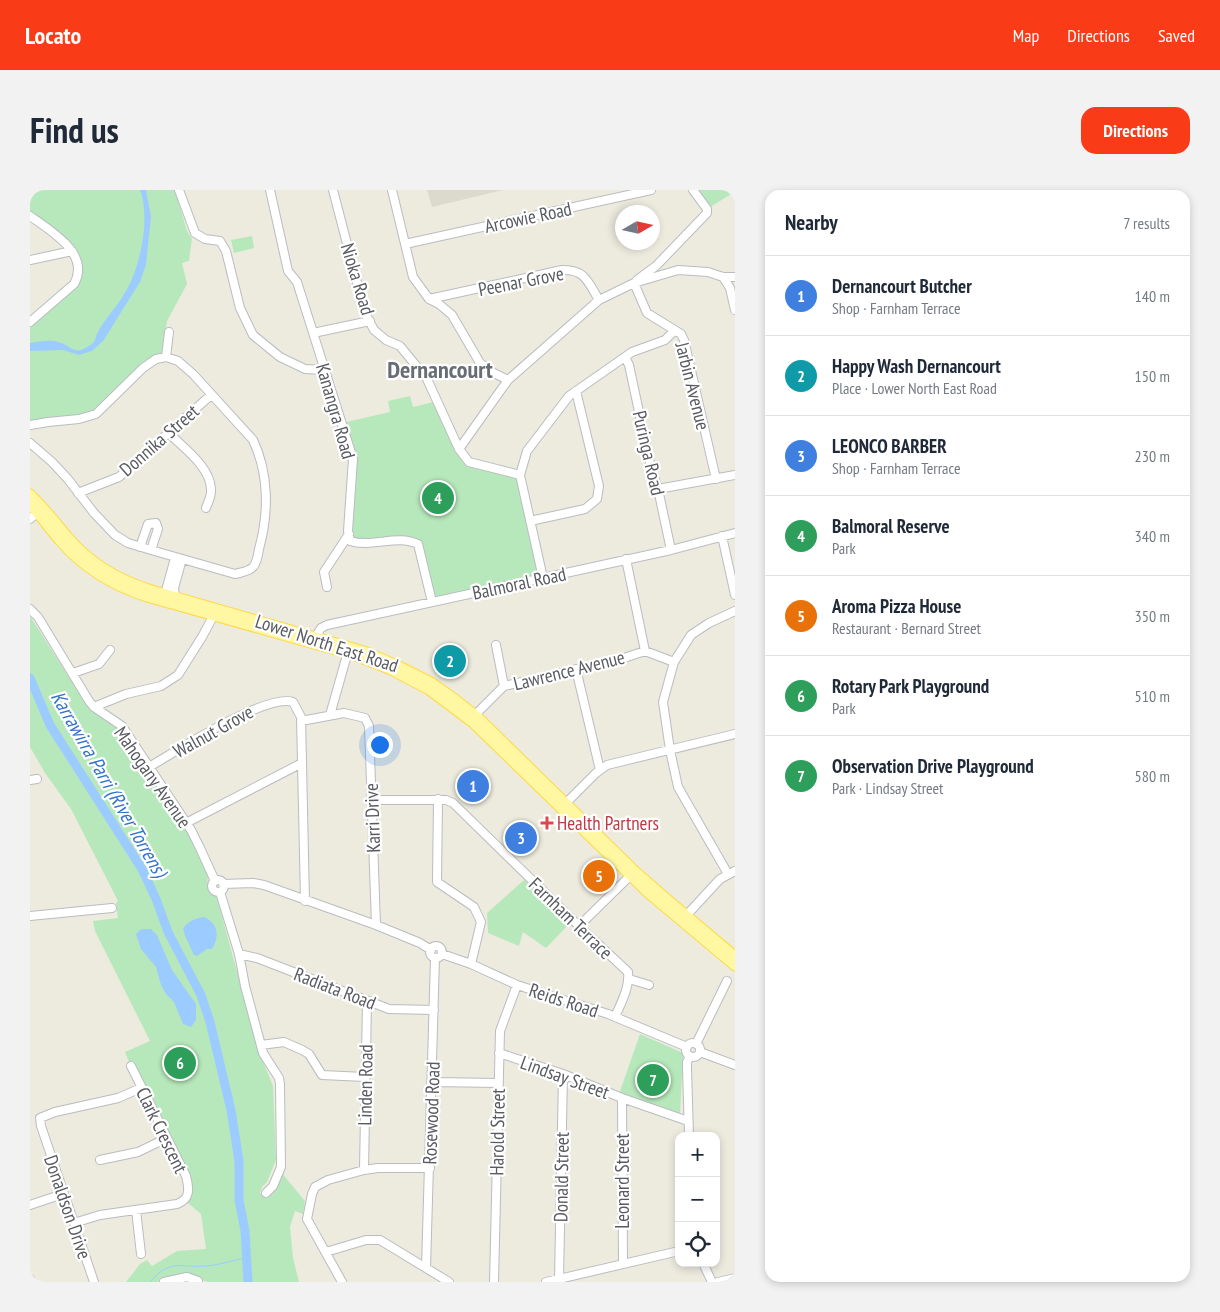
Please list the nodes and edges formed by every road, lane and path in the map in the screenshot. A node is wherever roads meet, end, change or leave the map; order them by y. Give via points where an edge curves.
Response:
1 (179, 190) edge
2 (270, 190) edge
3 (332, 190) edge
4 (392, 190) edge
5 (651, 190) edge
6 (693, 190) edge
7 (642, 191) edge
8 (30, 216) edge
9 (405, 244) junction
10 (72, 251) junction
11 (30, 260) edge
12 (735, 276) edge
13 (722, 277) junction
14 (634, 283) junction
15 (429, 299) junction
16 (599, 300) junction
17 (735, 310) edge
18 (370, 321) junction
19 (30, 322) edge
20 (674, 330) junction
21 (169, 332) dead end
22 (313, 333) junction
23 (625, 357) junction
24 (166, 358) junction
25 (325, 370) junction
26 (508, 380) junction
27 (576, 392) junction
28 (210, 395) junction
29 (30, 425) edge
30 (169, 433) junction
31 (30, 443) edge
32 (459, 449) junction
33 (520, 475) junction
34 (735, 475) edge
35 (716, 479) junction
36 (658, 490) junction
37 (78, 493) junction
38 (30, 494) edge
39 (30, 504) edge
40 (206, 508) dead end
41 (37, 513) edge
42 (530, 521) junction
43 (349, 534) junction
44 (735, 534) edge
45 (722, 536) junction
46 (140, 547) junction
47 (151, 550) junction
48 (671, 550) junction
49 (179, 558) junction
50 (626, 560) junction
51 (543, 578) junction
52 (327, 587) dead end
53 (735, 595) edge
54 (169, 598) junction
55 (432, 602) junction
56 (30, 609) edge
57 (735, 611) edge
58 (215, 612) junction
59 (313, 640) junction
60 (496, 645) dead end
61 (110, 650) dead end
62 (348, 650) junction
63 (645, 652) junction
64 (674, 662) junction
65 (576, 670) junction
66 (73, 673) junction
67 (504, 686) junction
68 (94, 707) junction
69 (475, 715) junction
70 (330, 716) junction
71 (301, 719) junction
72 (735, 734) edge
73 (670, 750) junction
74 (302, 763) junction
75 (149, 767) junction
76 (600, 770) junction
77 (372, 800) junction
78 (438, 800) junction
79 (563, 805) junction
80 (186, 823) junction
81 (633, 873) junction
82 (732, 873) edge
83 (215, 881) junction
84 (223, 884) junction
85 (220, 892) junction
86 (305, 901) junction
87 (112, 908) dead end
88 (30, 916) edge
89 (683, 919) junction
90 (376, 925) junction
91 (579, 926) junction
92 (239, 954) junction
93 (439, 956) junction
94 (735, 956) edge
95 (471, 964) junction
96 (735, 966) edge
97 (629, 979) junction
98 (728, 981) dead end
99 (516, 985) junction
100 (649, 985) dead end
101 (367, 1001) junction
102 (434, 1010) junction
103 (614, 1017) junction
104 (696, 1044) junction
105 (261, 1045) junction
106 (687, 1047) junction
107 (700, 1052) junction
108 (499, 1054) junction
109 (690, 1056) junction
110 (735, 1065) edge
111 (131, 1066) dead end
112 (563, 1074) junction
113 (365, 1077) junction
114 (433, 1082) junction
115 (498, 1083) junction
116 (141, 1088) junction
117 (622, 1098) junction
118 (688, 1121) junction
119 (689, 1132) edge
120 (167, 1138) junction
121 (100, 1160) dead end
122 (430, 1168) junction
123 (364, 1170) junction
124 (266, 1193) dead end
125 (64, 1194) junction
126 (30, 1205) edge
127 (136, 1210) junction
128 (74, 1223) junction
129 (326, 1252) junction
130 (675, 1252) edge
131 (141, 1254) dead end
132 (623, 1264) junction
133 (705, 1267) edge
134 (426, 1268) junction
135 (735, 1278) edge
136 (559, 1280) junction
137 (198, 1281) edge
138 (94, 1282) edge
139 (164, 1282) edge
140 (342, 1282) edge
141 (448, 1282) edge
142 (494, 1282) edge
143 (546, 1282) edge
144 (712, 1282) edge
145 (718, 1282) edge

1 - 25 street via 195,233 205,239 220,241 226,251 240,308 253,335 280,357 305,369
2 - 22 street, Kanangra Road via 288,271 297,282
3 - 18 street, Nioka Road via 365,313
4 - 9 street
5 - 7 street, Arcowie Road
6 - 14 street via 708,213 656,266
7 - 9 street, Arcowie Road
8 - 10 street via 62,238
9 - 15 street via 413,277
10 - 11 street
10 - 19 street via 79,276
12 - 13 street
13 - 14 street via 688,270
13 - 17 street via 730,288
14 - 16 street
14 - 20 street, Jarbin Avenue via 647,313
15 - 16 street, Peenar Grove via 571,270 578,271 585,278
15 - 26 street via 452,315 480,363
16 - 26 street
18 - 22 street
18 - 32 street, Nioka Road via 374,330 400,346 426,379
20 - 23 street via 665,340
20 - 35 street, Jarbin Avenue via 684,340
21 - 24 street
22 - 25 street, Kanangra Road
23 - 27 street
23 - 36 street, Puringa Road
24 - 28 street via 178,361
24 - 29 street via 156,359 143,368 96,414 79,420
25 - 43 street, Kanangra Road via 353,459
26 - 32 street
27 - 33 street via 569,396 527,451
27 - 42 street via 599,486 597,500 585,509
28 - 30 street, Donnika Street
28 - 49 street via 253,440 259,453 266,489 264,533 255,565 248,571 235,574
30 - 37 street, Donnika Street via 119,477
30 - 40 street via 208,476 212,490
31 - 37 street via 52,462
32 - 33 street, Nioka Road via 469,462
33 - 42 street
34 - 35 street
35 - 36 street
36 - 48 street, Puringa Road
37 - 46 street via 115,535
38 - 41 main road, Lower North East Road
39 - 41 main road, Lower North East Road
41 - 54 main road, Lower North East Road via 97,564 132,584
42 - 51 street
43 - 52 street via 324,572
43 - 55 street via 350,541 359,544 409,540 418,544
44 - 45 street, Balmoral Road
45 - 48 street, Balmoral Road
45 - 53 street
46 - 47 street
46 - 47 street via 148,524 156,523 158,530
47 - 49 street
48 - 50 street, Balmoral Road
49 - 54 street
50 - 51 street, Balmoral Road
50 - 63 street
51 - 55 street, Balmoral Road
54 - 58 main road, Lower North East Road
55 - 59 street, Balmoral Road via 327,625 320,628
56 - 66 street, Mahogany Avenue
57 - 64 street via 691,635
58 - 59 main road, Lower North East Road
58 - 68 street via 178,675 161,686 126,694
59 - 62 main road, Lower North East Road
60 - 67 street
61 - 66 street via 99,664
62 - 69 main road, Lower North East Road via 390,661 447,693
62 - 70 street
62 - 79 main road, Lower North East Road via 398,673 449,704
63 - 64 street
63 - 65 street, Lawrence Avenue
64 - 73 street via 663,702
65 - 67 street, Lawrence Avenue
65 - 76 street
66 - 68 street, Mahogany Avenue
67 - 69 street, Lawrence Avenue
68 - 75 street, Mahogany Avenue via 122,726
69 - 79 main road, Lower North East Road
70 - 71 street, Karri Drive
70 - 77 street, Karri Drive via 344,713 365,718 369,726
71 - 74 street
71 - 75 street, Walnut Grove via 288,700 259,706
72 - 73 street
73 - 76 street via 607,765
73 - 82 street via 678,787
74 - 80 street
74 - 86 street
75 - 80 street, Mahogany Avenue
76 - 79 street
77 - 78 street, Farnham Terrace
77 - 90 street, Karri Drive
78 - 91 street, Farnham Terrace via 453,803
78 - 95 street via 437,882 474,908 481,923
79 - 81 main road, Lower North East Road
80 - 83 street, Mahogany Avenue
81 - 89 main road, Lower North East Road
81 - 91 street
82 - 89 street via 720,879
83 - 84 street
83 - 85 street via 212,889
84 - 85 street
84 - 86 street via 264,885
85 - 92 street
86 - 90 street
87 - 88 street
89 - 94 main road, Lower North East Road
89 - 96 main road, Lower North East Road
90 - 93 street via 420,943 431,950 431,955
91 - 97 street, Farnham Terrace via 628,972
92 - 101 street, Radiata Road
92 - 105 street
93 - 95 street, Reids Road
93 - 102 street, Rosewood Road
95 - 99 street, Reids Road
97 - 100 street
97 - 103 street
98 - 104 street
99 - 103 street, Reids Road
99 - 108 street, Harold Street via 500,1031
101 - 102 street, Radiata Road via 389,1009
101 - 113 street, Linden Road
102 - 114 street, Rosewood Road
103 - 106 street, Reids Road
104 - 106 street via 691,1043
104 - 107 street
105 - 113 street via 284,1042 302,1050 309,1054 322,1075
105 - 124 street via 280,1084 281,1167 273,1186
106 - 109 street via 686,1052
107 - 109 street via 696,1057
107 - 110 street
108 - 112 street, Lindsay Street
108 - 115 street, Harold Street
109 - 118 street via 687,1062
111 - 116 street, Clark Crescent
112 - 117 street, Lindsay Street
112 - 136 street, Donald Street
113 - 123 street, Linden Road
114 - 115 street
114 - 122 street, Rosewood Road
115 - 142 street, Harold Street
116 - 120 street, Clark Crescent
116 - 125 street, Donaldson Drive via 118,1098 40,1118
117 - 118 street, Lindsay Street
117 - 132 street, Leonard Street
118 - 119 street
120 - 121 street via 138,1152
120 - 127 street, Clark Crescent via 186,1176 188,1195 177,1204
122 - 123 street
122 - 134 street, Rosewood Road
123 - 129 street via 315,1187 307,1218
125 - 126 street
125 - 128 street, Donaldson Drive
127 - 128 street, Clark Crescent
127 - 131 street
128 - 138 street, Donaldson Drive
129 - 134 street via 366,1240 380,1240
129 - 140 street
130 - 132 street
132 - 136 street
133 - 144 street
134 - 141 street
135 - 145 street
136 - 143 street
137 - 139 street via 187,1277

